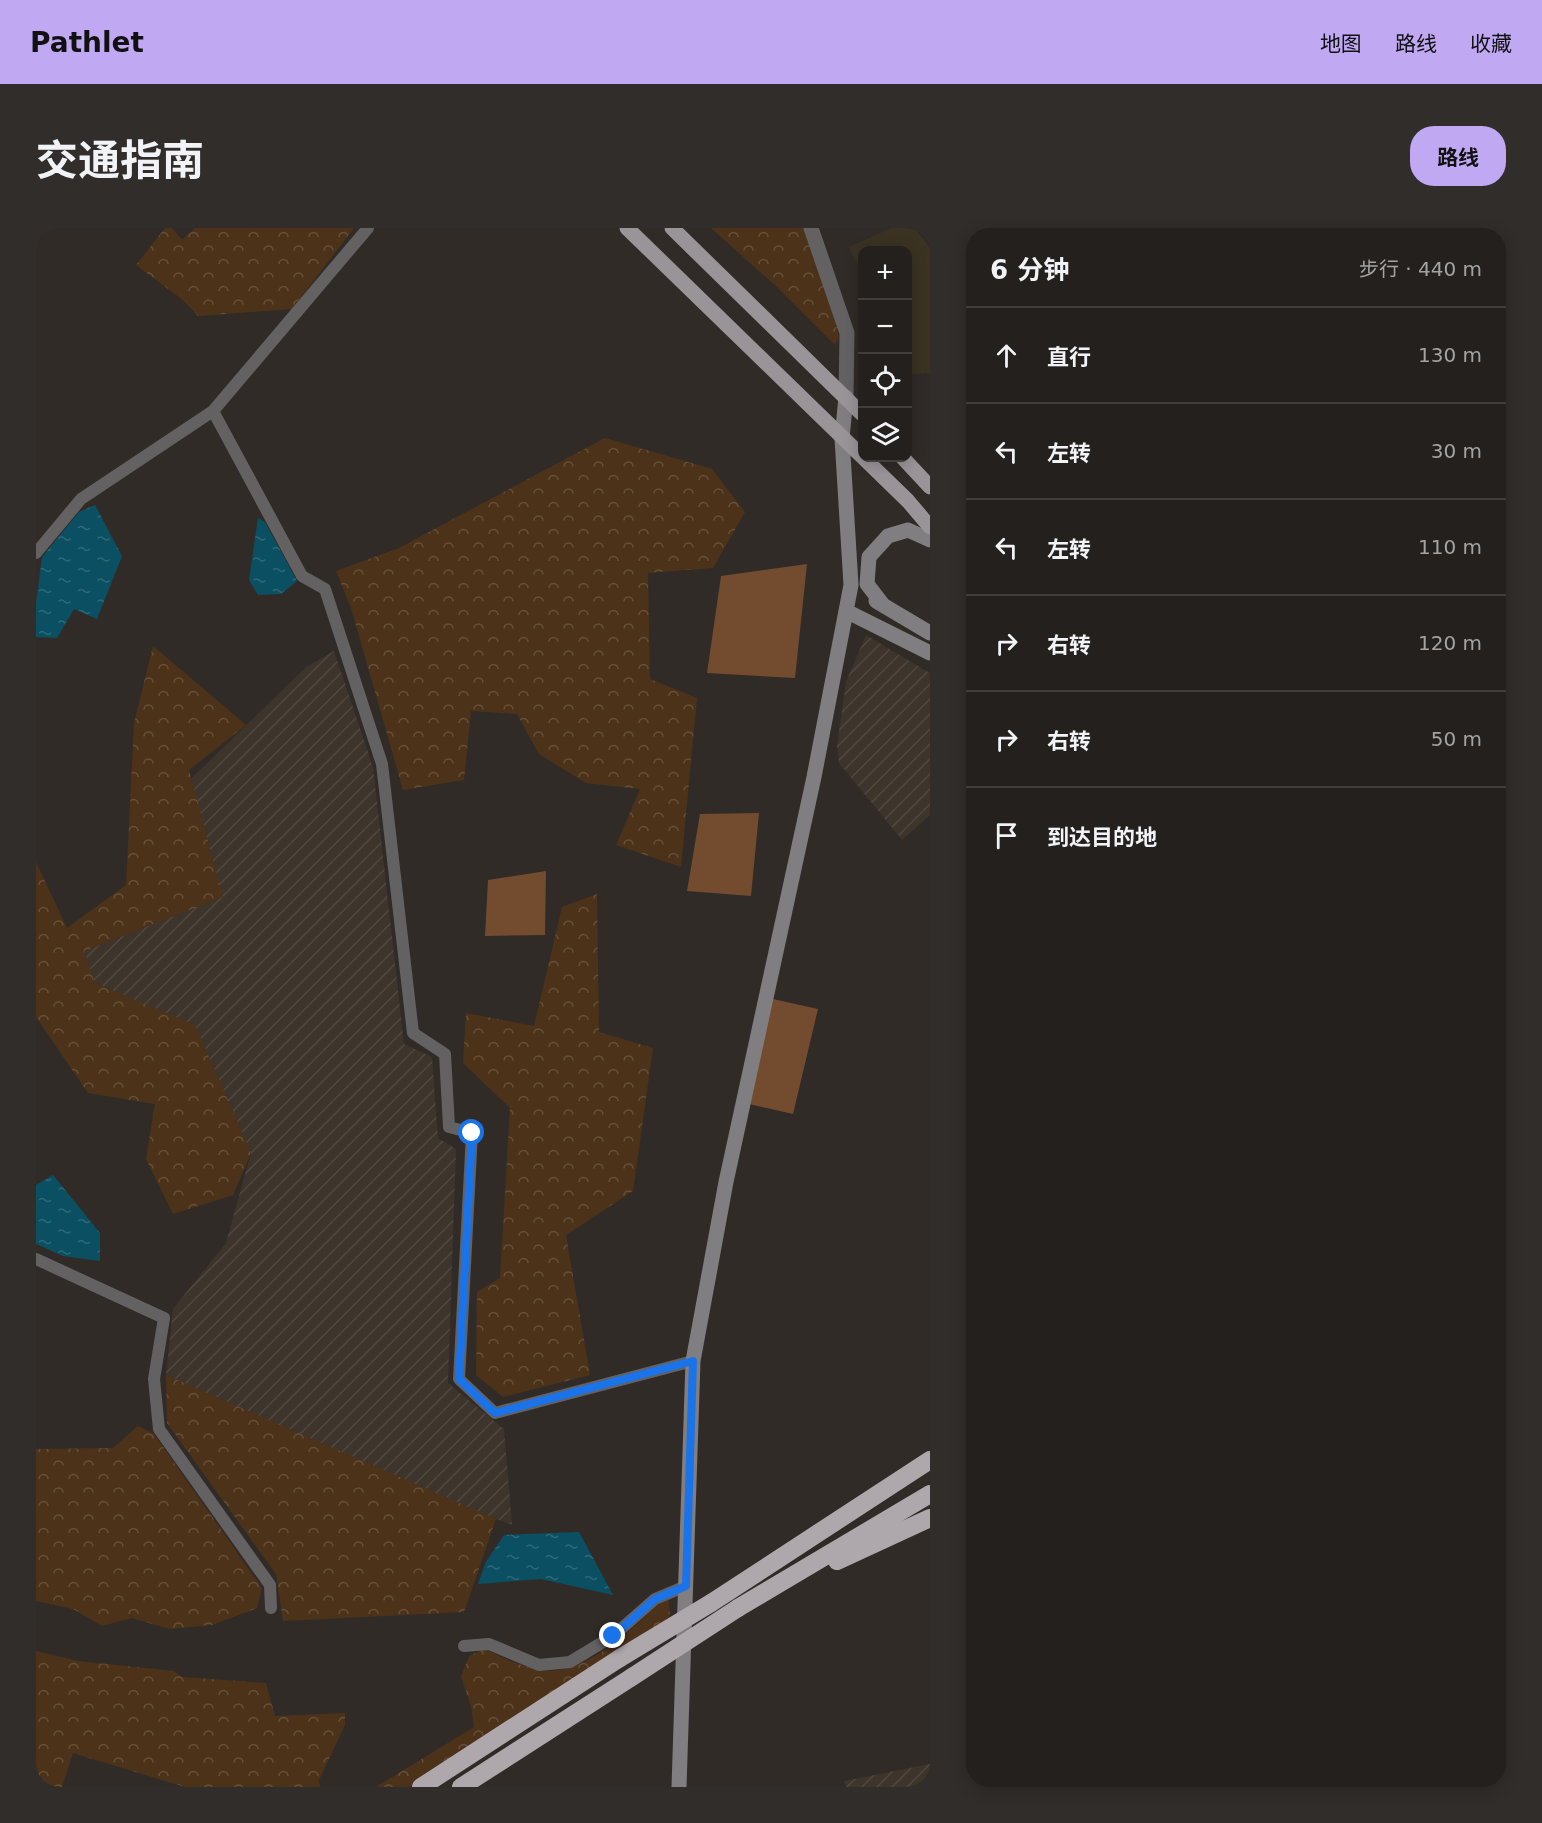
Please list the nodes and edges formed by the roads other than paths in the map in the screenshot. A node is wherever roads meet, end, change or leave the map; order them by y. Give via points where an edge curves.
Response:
1 (368, 228) edge
2 (627, 228) edge
3 (672, 228) edge
4 (811, 228) edge
5 (846, 397) junction
6 (858, 410) edge
7 (213, 411) junction
8 (842, 438) junction
9 (907, 462) edge
10 (930, 487) edge
11 (930, 527) edge
12 (930, 540) edge
13 (36, 553) edge
14 (851, 585) junction
15 (884, 606) junction
16 (846, 611) junction
17 (930, 633) edge
18 (930, 653) edge
19 (36, 1259) edge
20 (693, 1361) junction
21 (930, 1460) edge
22 (930, 1468) edge
23 (930, 1494) edge
24 (930, 1518) edge
25 (686, 1586) junction
26 (711, 1603) junction
27 (271, 1608) dead end
28 (738, 1608) junction
29 (464, 1646) dead end
30 (421, 1787) edge
31 (461, 1787) edge
32 (679, 1787) edge

1 - 7 street
2 - 8 main road
3 - 5 main road
4 - 5 street via 847,333
5 - 6 main road
5 - 8 main road
7 - 13 street via 81,499
7 - 20 street via 302,576 325,589 382,764 413,1032 446,1054 448,1127 472,1133 459,1379 495,1413
8 - 11 main road
8 - 14 main road
9 - 10 main road
12 - 15 main road via 908,530 888,536 869,557 867,585
14 - 15 main road
14 - 16 main road
15 - 17 main road
16 - 18 main road
16 - 20 main road via 726,1182
19 - 27 street via 164,1318 154,1379 159,1429 270,1585
20 - 25 main road
21 - 26 highway
22 - 26 highway
23 - 28 highway
24 - 28 highway
25 - 29 street via 655,1599 613,1636 570,1662 539,1665 489,1644
25 - 32 main road
26 - 30 highway, bridge
28 - 31 highway, bridge

